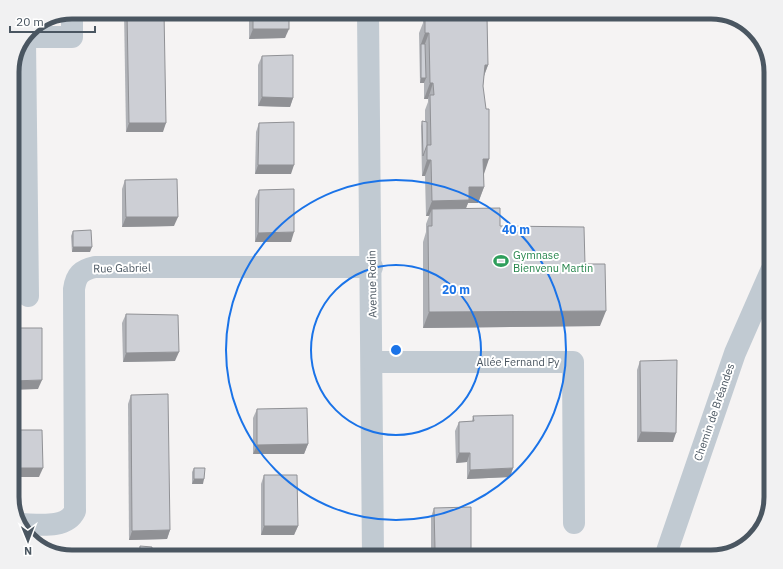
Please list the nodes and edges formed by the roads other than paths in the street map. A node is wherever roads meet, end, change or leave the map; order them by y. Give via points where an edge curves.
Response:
1 (72, 19) edge
2 (368, 19) edge
3 (34, 36) edge
4 (25, 48) edge
5 (372, 267) junction
6 (764, 287) edge
7 (28, 296) dead end
8 (373, 362) junction
9 (574, 523) dead end
10 (48, 524) edge
11 (374, 550) edge
12 (667, 550) edge

1 - 3 street via 72,37
2 - 5 street, Avenue Rodin
4 - 7 street
5 - 8 street, Avenue Rodin
5 - 10 street, Rue Gabriel via 95,267 79,274 74,289 75,511 67,521
6 - 12 street, Chemin de Bréandes via 735,353
8 - 9 street, Allée Fernand Py via 573,362
8 - 11 street, Avenue Rodin

